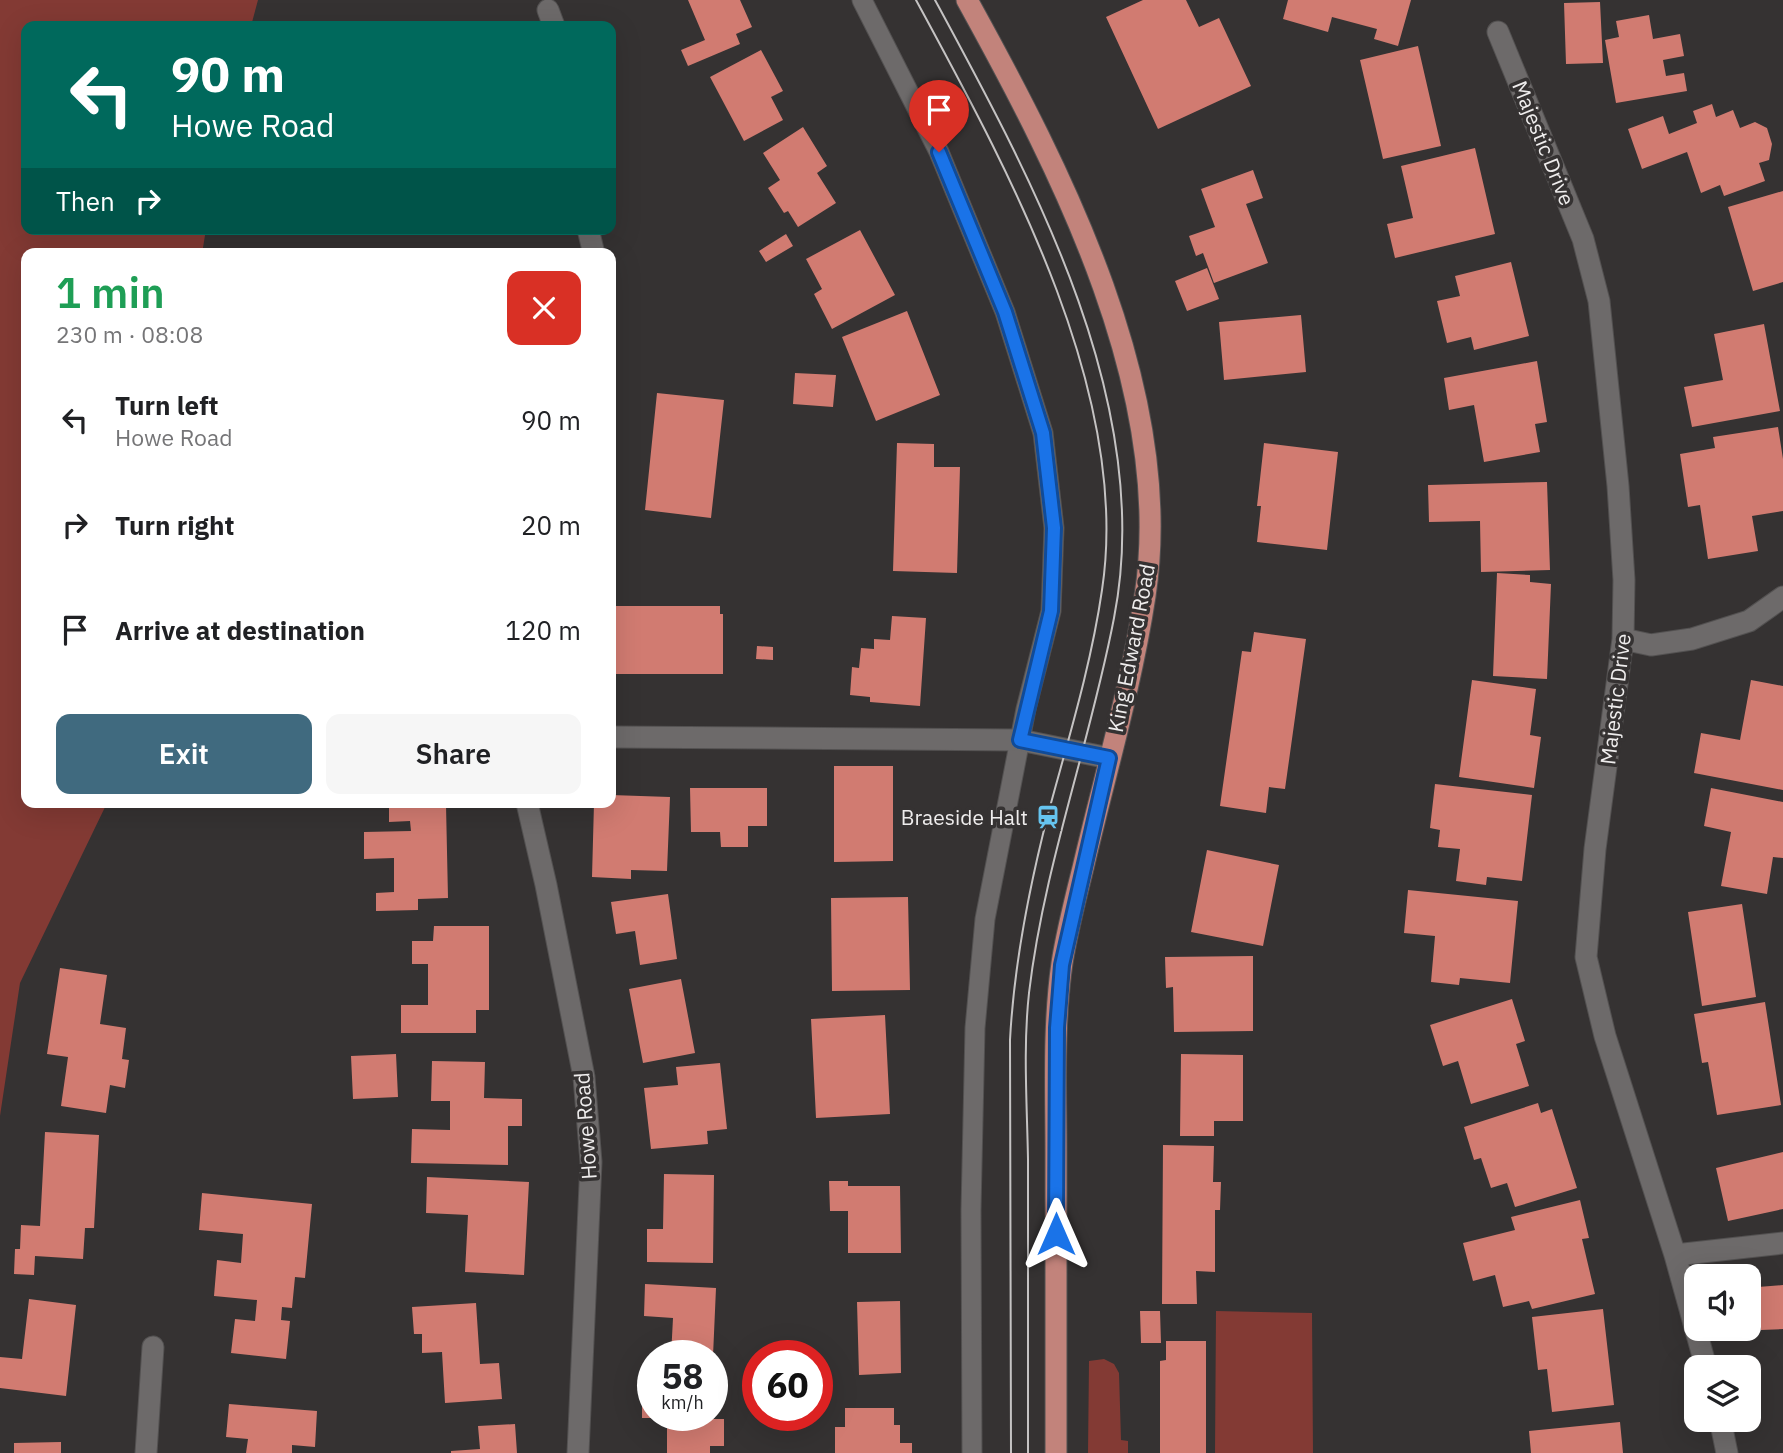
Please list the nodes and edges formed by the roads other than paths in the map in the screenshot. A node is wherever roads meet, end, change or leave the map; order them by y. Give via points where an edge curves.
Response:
1 (862, 0) edge
2 (967, 0) edge
3 (1498, 32) dead end
4 (1783, 597) edge
5 (1623, 639) junction
6 (616, 737) edge
7 (1020, 740) junction
8 (1109, 758) junction
9 (528, 808) edge
10 (1783, 1243) edge
11 (1675, 1255) junction
12 (153, 1347) dead end
13 (1703, 1355) edge
14 (1723, 1432) edge
15 (146, 1453) edge
16 (578, 1453) edge
17 (972, 1453) edge
18 (1056, 1453) edge
19 (1727, 1453) edge

1 - 7 lane via 939,152 1005,312 1043,433 1054,528 1051,611
2 - 8 main road, King Edward Road via 1032,123 1086,243 1120,341 1141,431 1149,558 1126,694
3 - 5 street, Majestic Drive via 1583,239 1600,301 1618,486
4 - 5 street via 1749,621 1692,639 1651,645
5 - 11 street, Majestic Drive via 1595,849 1586,957 1605,1036
6 - 7 street
7 - 8 street
7 - 17 lane via 985,919 975,1028
8 - 18 main road, King Edward Road via 1068,930 1057,1012
9 - 16 street, Howe Road via 583,1077 591,1162
10 - 11 street
11 - 13 street, Majestic Drive
12 - 15 street
14 - 19 street

